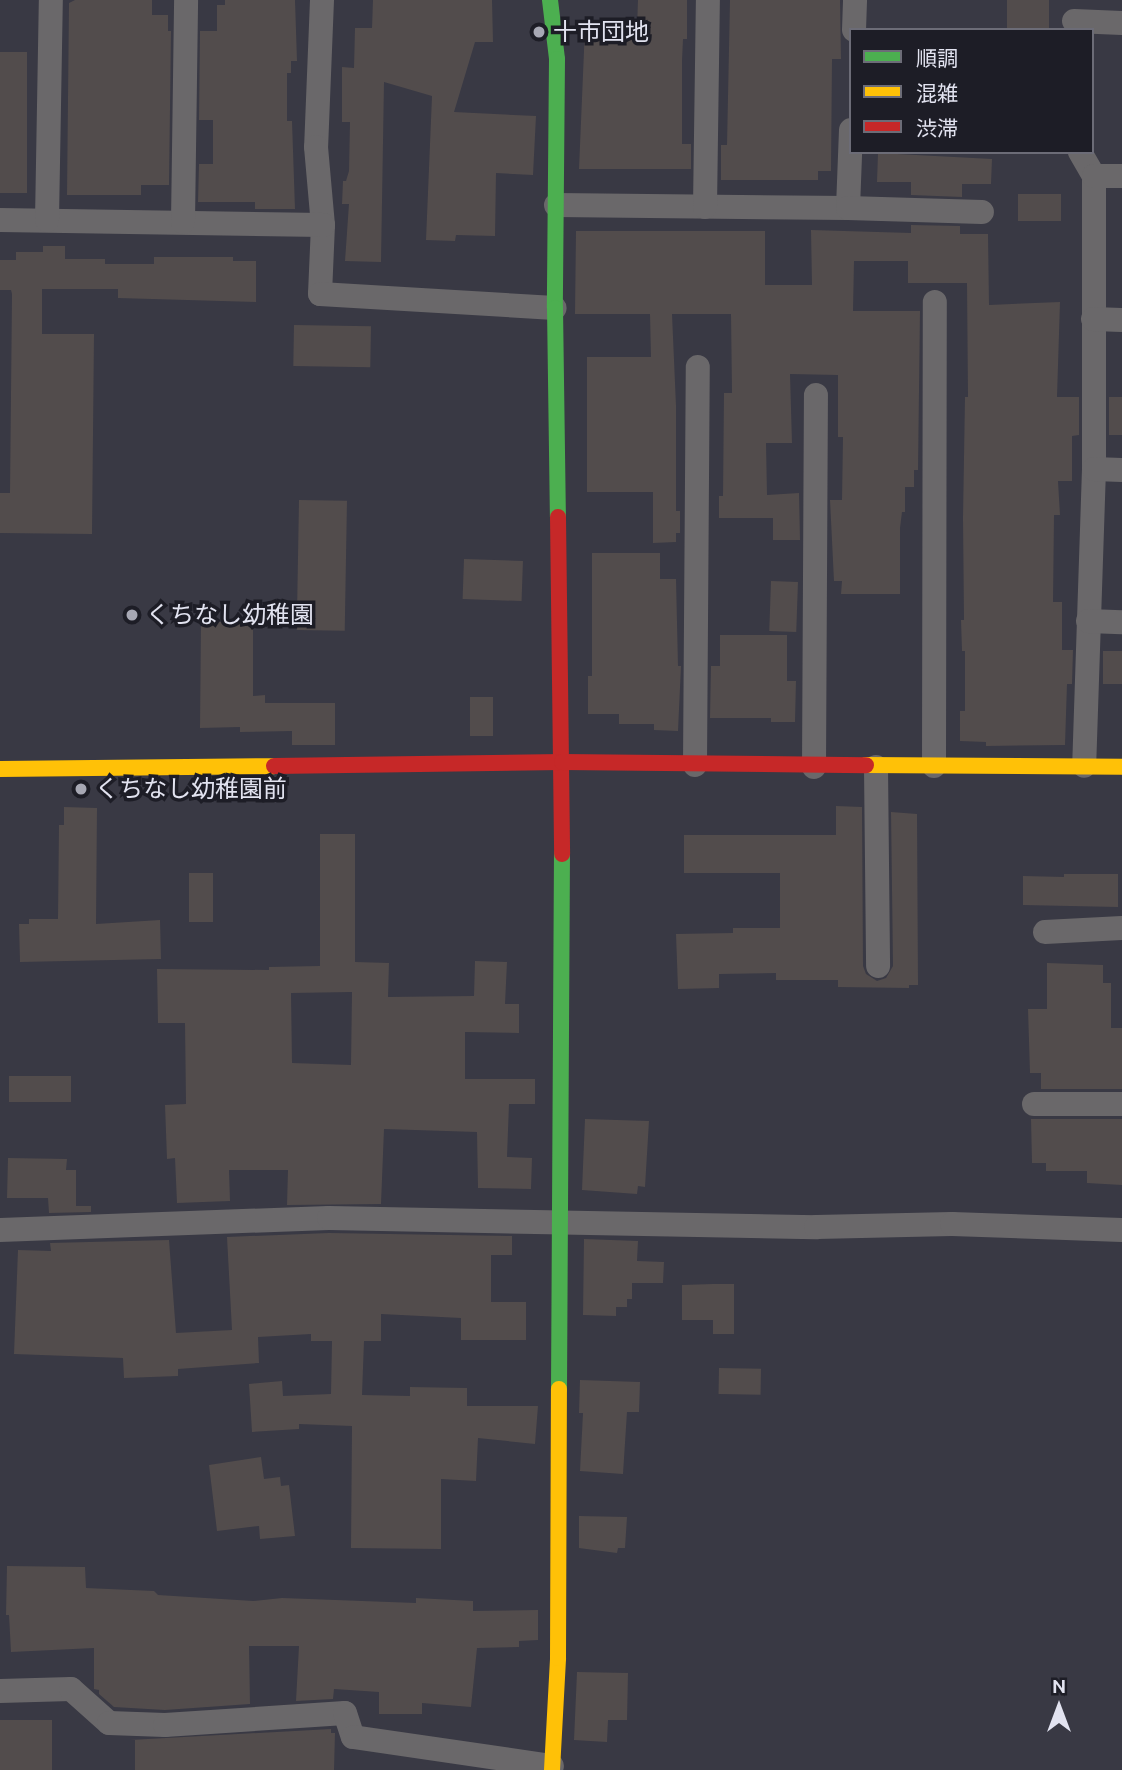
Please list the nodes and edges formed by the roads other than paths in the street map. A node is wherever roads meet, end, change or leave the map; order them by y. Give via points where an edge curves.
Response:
1 (51, 0) edge
2 (186, 0) edge
3 (322, 0) edge
4 (550, 0) edge
5 (708, 0) edge
6 (855, 0) edge
7 (1074, 17) edge
8 (1122, 23) edge
9 (854, 28) edge
10 (850, 154) edge
11 (1081, 154) edge
12 (1094, 176) junction
13 (1122, 176) edge
14 (556, 205) junction
15 (705, 207) junction
16 (848, 208) junction
17 (982, 212) dead end
18 (0, 220) edge
19 (47, 220) junction
20 (183, 222) junction
21 (323, 225) junction
22 (935, 302) dead end
23 (555, 308) junction
24 (1093, 319) junction
25 (1122, 320) edge
26 (698, 367) dead end
27 (816, 395) dead end
28 (1094, 469) junction
29 (1122, 470) edge
30 (1088, 621) junction
31 (1122, 622) edge
32 (562, 762) junction
33 (695, 765) junction
34 (814, 766) junction
35 (876, 766) junction
36 (934, 766) junction
37 (1084, 766) junction
38 (1122, 767) edge
39 (0, 769) edge
40 (1122, 928) edge
41 (1045, 932) dead end
42 (878, 966) dead end
43 (1034, 1104) dead end
44 (1122, 1104) edge
45 (559, 1221) junction
46 (0, 1230) edge
47 (1122, 1230) edge
48 (0, 1691) edge
49 (552, 1768) edge

1 - 19 street
2 - 20 street
3 - 21 street via 316,147
4 - 14 street via 557,58
5 - 15 street
6 - 9 street
7 - 8 street
10 - 16 street
11 - 12 street
12 - 13 street
12 - 24 street
14 - 15 street
14 - 23 street
15 - 16 street
16 - 17 street
18 - 19 street
19 - 20 street
20 - 21 street
21 - 23 street via 320,294
22 - 36 street
23 - 32 street
24 - 25 street
24 - 28 street
26 - 33 street
27 - 34 street
28 - 29 street
28 - 30 street
30 - 31 street
30 - 37 street
32 - 33 street
32 - 39 street
32 - 45 street
33 - 34 street
34 - 35 street
35 - 36 street
35 - 42 street
36 - 37 street
37 - 38 street
40 - 41 street
43 - 44 street
45 - 46 street via 329,1218
45 - 47 street
45 - 49 street via 558,1657
48 - 49 street via 71,1689 109,1723 165,1725 345,1713 353,1737

